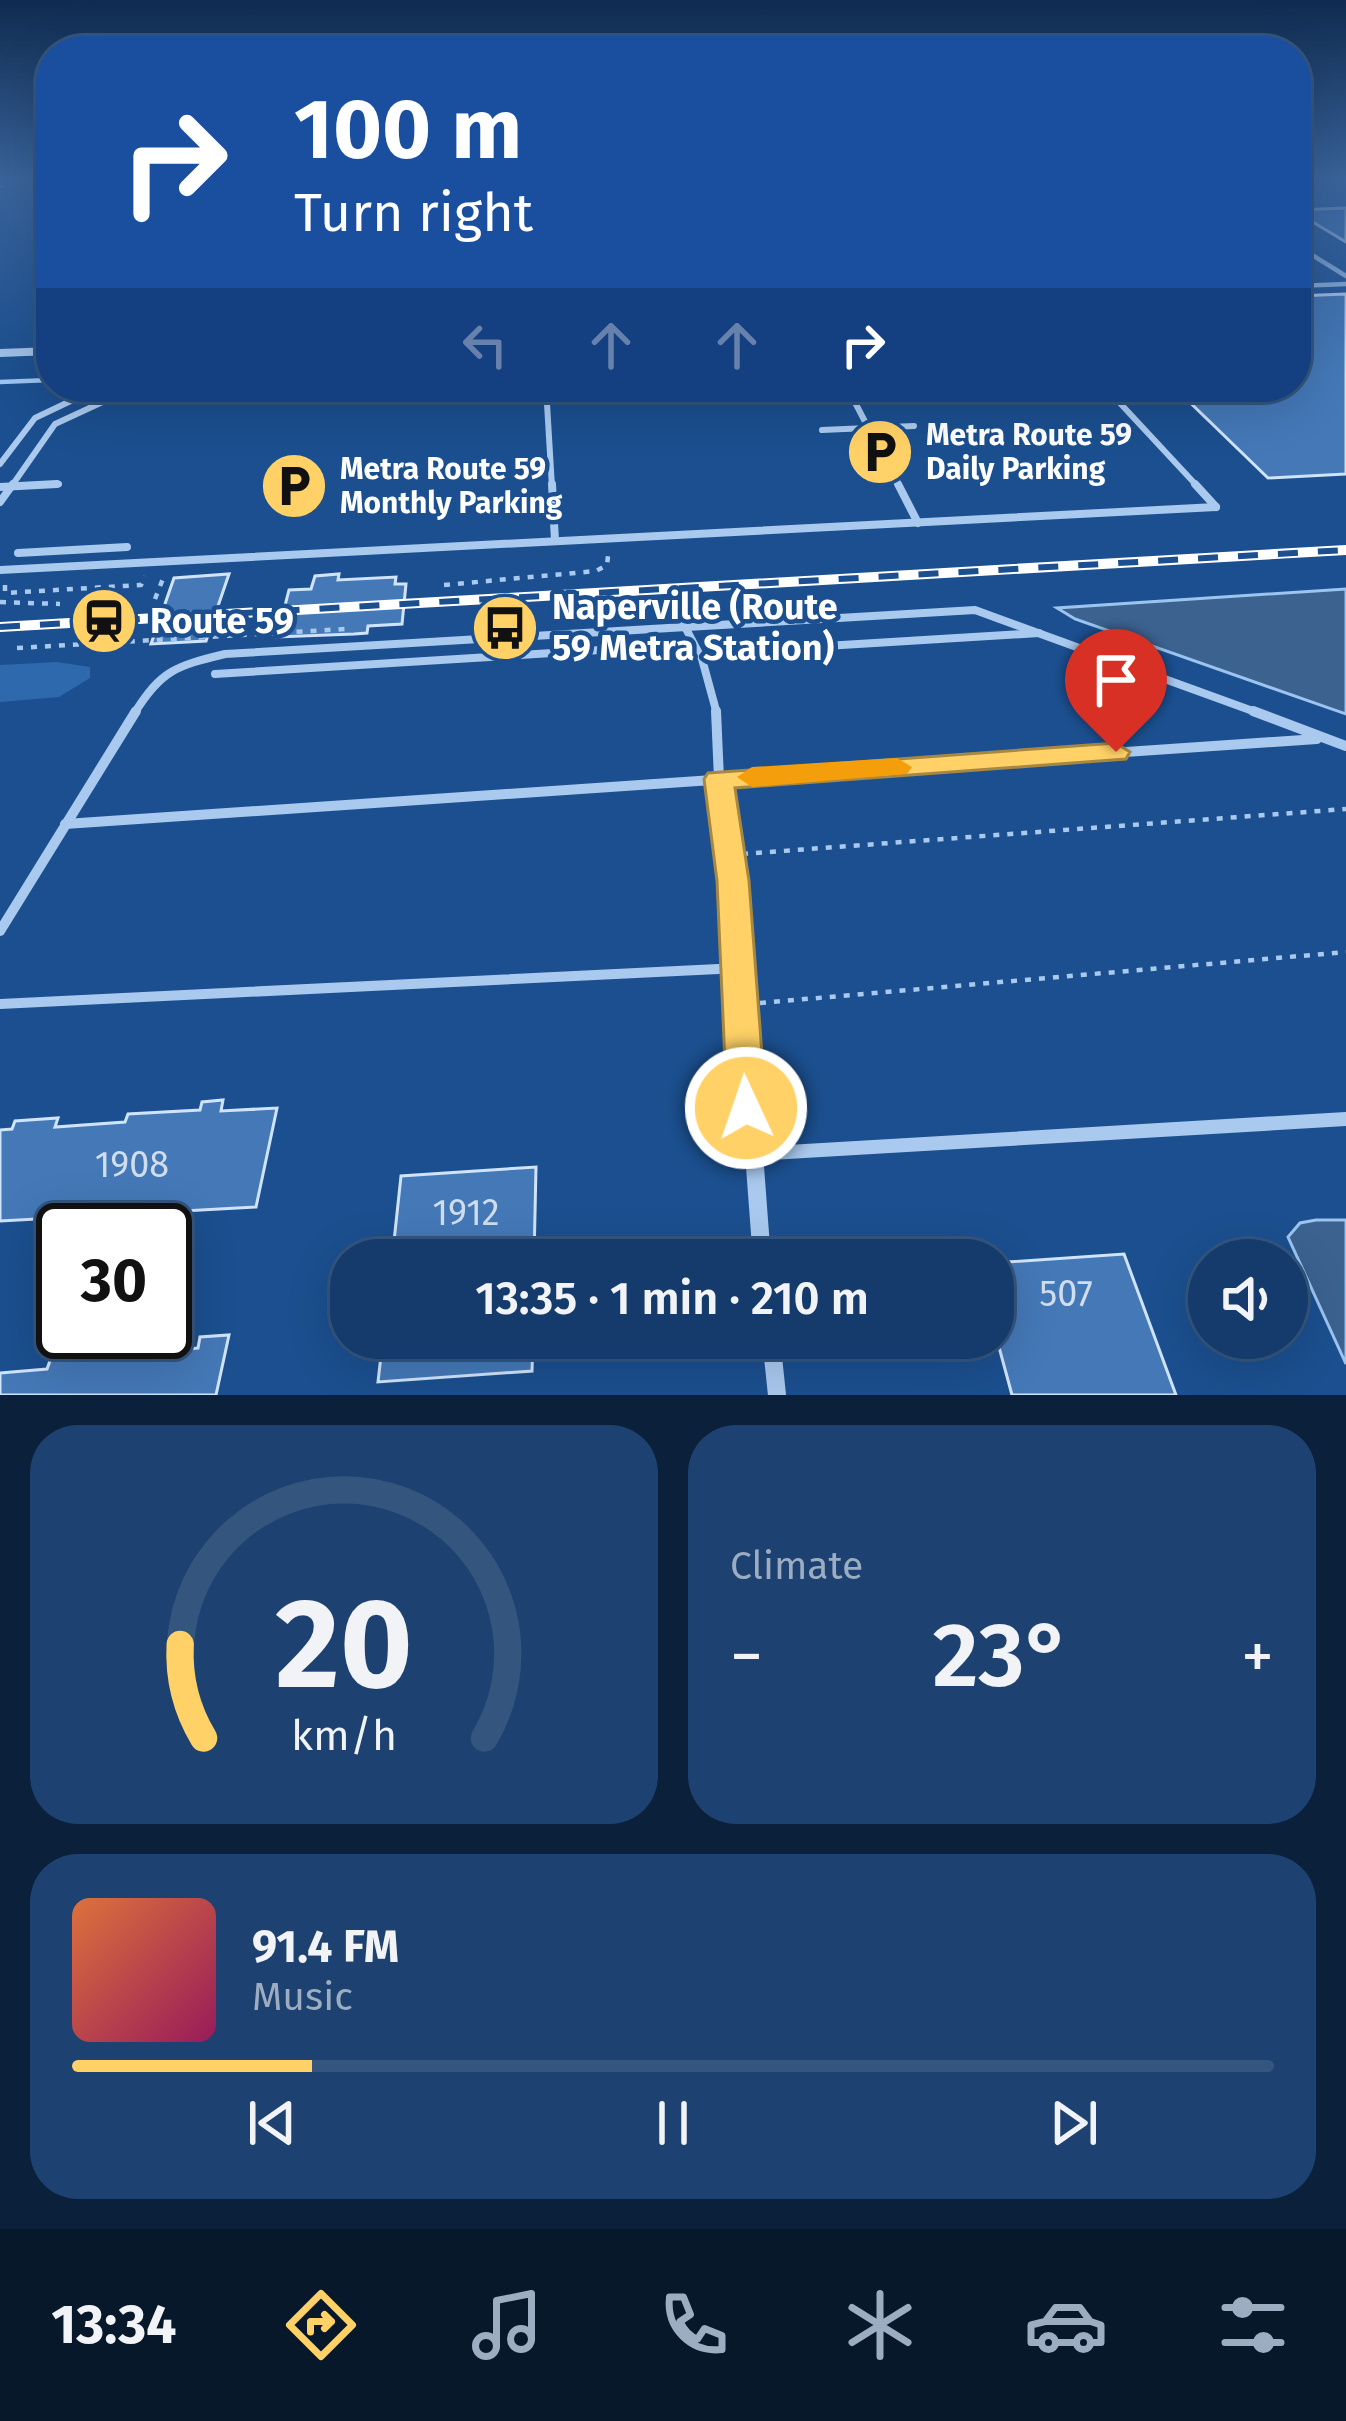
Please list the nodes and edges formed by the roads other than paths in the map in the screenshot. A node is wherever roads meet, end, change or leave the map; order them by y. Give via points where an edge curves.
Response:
1 (1311, 256) edge
2 (1346, 280) edge
3 (1311, 284) edge
4 (36, 352) edge
5 (0, 353) edge
6 (69, 402) edge
7 (103, 402) edge
8 (547, 402) edge
9 (855, 402) edge
10 (1119, 402) edge
11 (914, 425) dead end
12 (868, 428) junction
13 (822, 430) dead end
14 (0, 464) edge
15 (59, 484) dead end
16 (5, 486) edge
17 (0, 502) edge
18 (918, 523) junction
19 (555, 542) junction
20 (127, 547) dead end
21 (18, 553) dead end
22 (0, 570) edge
23 (684, 625) junction
24 (1044, 632) junction
25 (649, 647) dead end
26 (809, 647) dead end
27 (215, 674) dead end
28 (1324, 738) junction
29 (1346, 746) edge
30 (719, 779) junction
31 (65, 824) junction
32 (0, 931) edge
33 (739, 968) junction
34 (0, 1004) edge
35 (1346, 1120) edge
36 (749, 1154) junction
37 (759, 1239) edge
38 (773, 1359) edge
39 (777, 1395) edge

1 - 2 lane
2 - 3 lane
4 - 5 street
6 - 14 lane via 35,418
7 - 16 lane via 55,424
8 - 19 lane
9 - 12 lane
10 - 18 lane via 1216,508
11 - 12 lane
12 - 13 lane
12 - 18 lane
15 - 16 lane
16 - 17 lane
18 - 19 lane
19 - 22 lane
20 - 21 lane
23 - 24 lane via 962,610
23 - 30 lane via 701,650 722,756
23 - 31 lane via 192,660 146,692
24 - 26 lane
24 - 28 lane
25 - 27 lane
28 - 29 lane
28 - 30 lane
30 - 31 lane
30 - 33 street
31 - 32 lane
33 - 34 lane
33 - 36 street
35 - 36 lane
36 - 37 street
38 - 39 street

